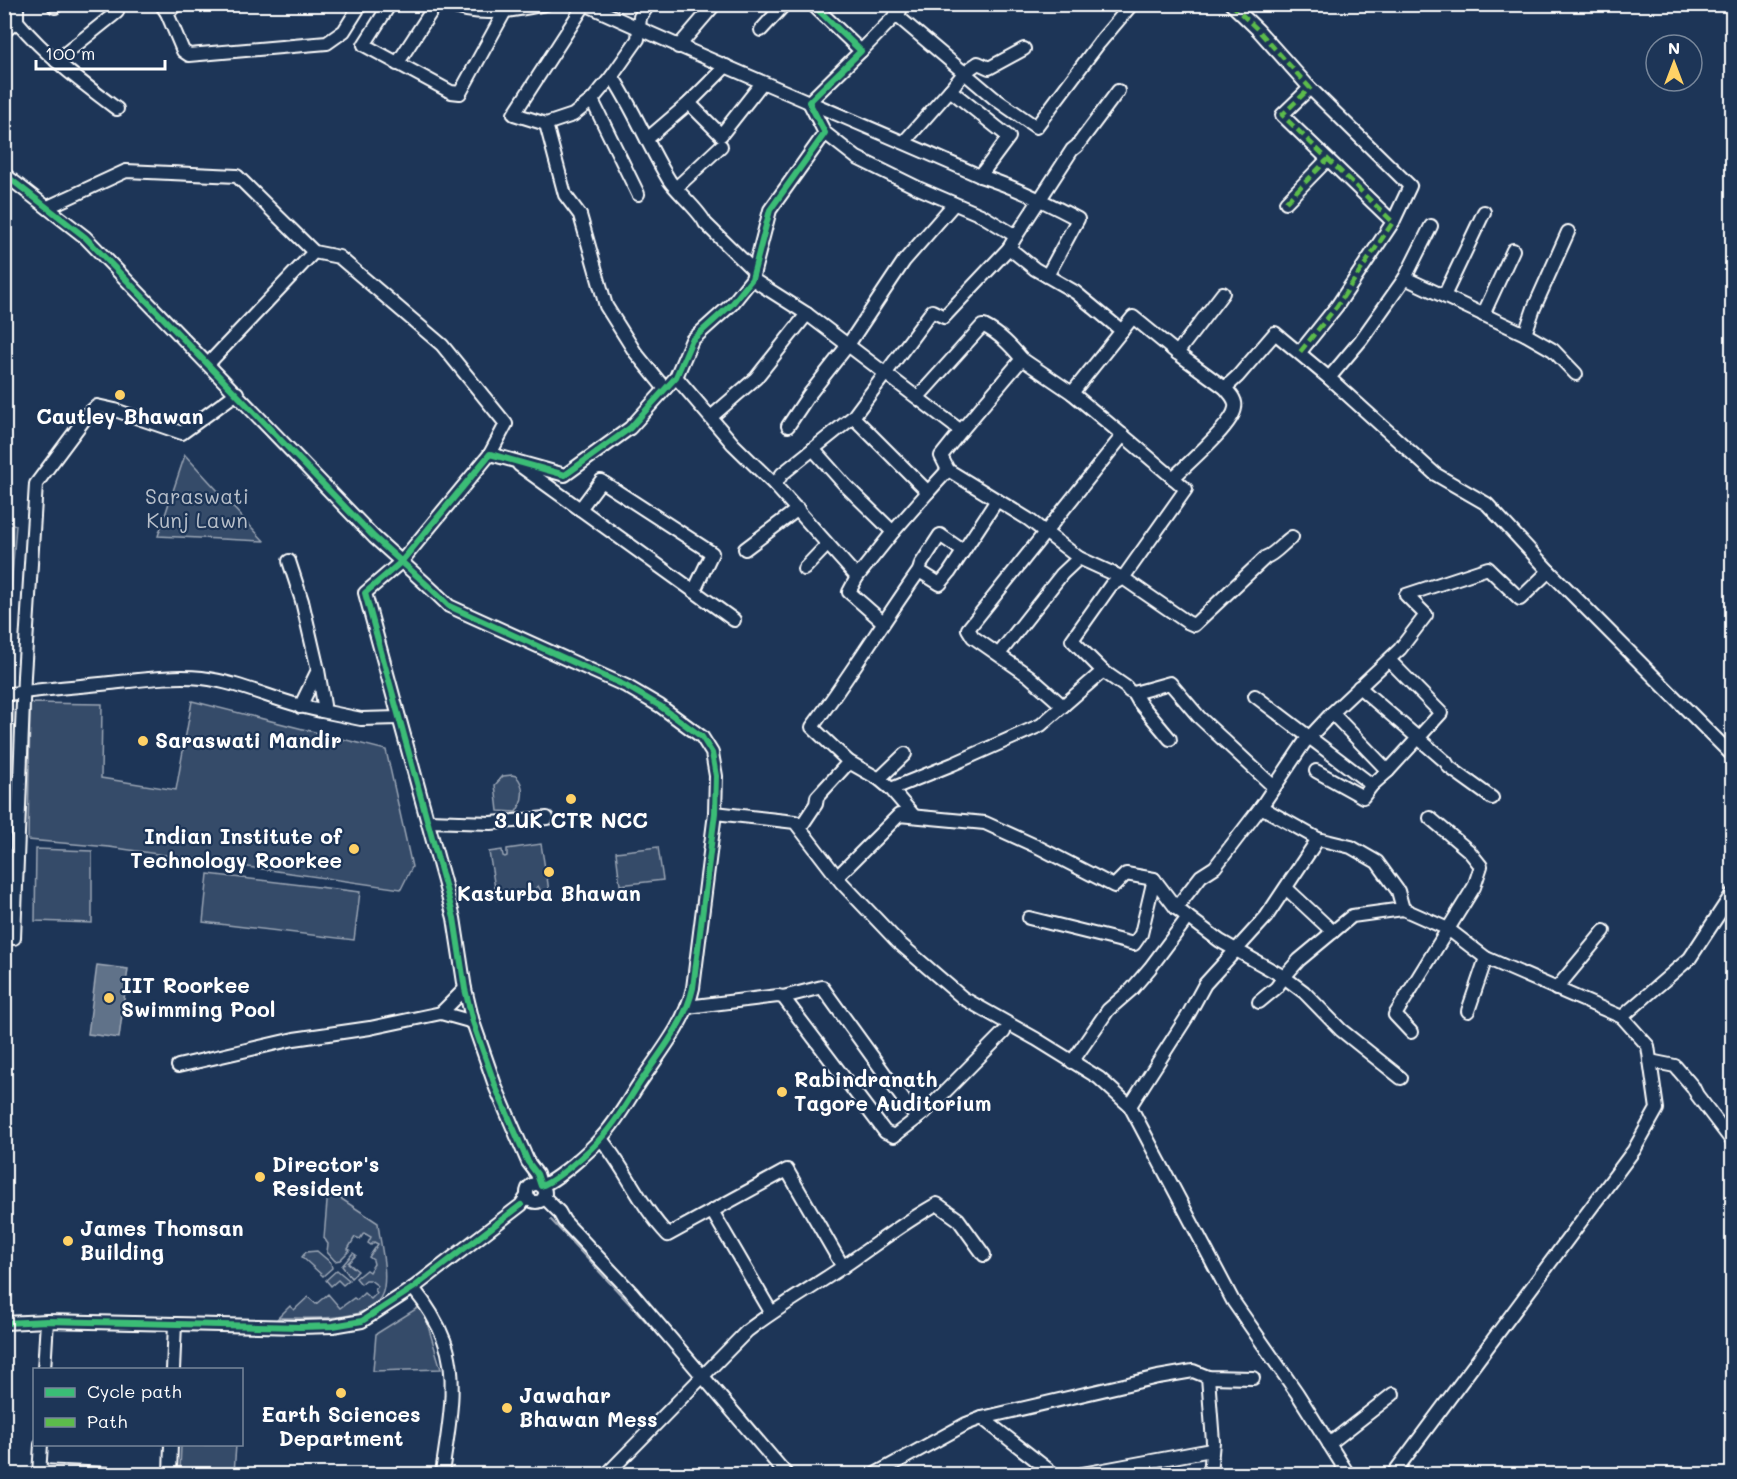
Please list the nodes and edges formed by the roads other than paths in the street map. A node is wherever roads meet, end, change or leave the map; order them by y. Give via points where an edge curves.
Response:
1 (13, 4) edge
2 (177, 4) edge
3 (361, 4) edge
4 (390, 4) edge
5 (436, 4) edge
6 (446, 4) edge
7 (546, 4) edge
8 (585, 4) edge
9 (650, 4) edge
10 (715, 4) edge
11 (785, 4) edge
12 (812, 4) edge
13 (1132, 4) edge
14 (1231, 4) edge
15 (463, 8) edge
16 (164, 9) edge
17 (512, 10) edge
18 (895, 10) edge
19 (117, 12) dead end
20 (17, 21) junction
21 (638, 28) junction
22 (761, 30) dead end
23 (4, 32) edge
24 (678, 47) junction
25 (1024, 49) dead end
26 (861, 51) junction
27 (56, 62) junction
28 (397, 64) junction
29 (726, 66) junction
30 (965, 72) junction
31 (612, 76) junction
32 (762, 83) junction
33 (1310, 88) junction
34 (950, 90) junction
35 (1118, 91) dead end
36 (592, 100) junction
37 (809, 102) junction
38 (689, 103) junction
39 (117, 109) dead end
40 (546, 124) junction
41 (825, 133) junction
42 (647, 139) junction
43 (904, 142) junction
44 (721, 146) dead end
45 (1327, 160) junction
46 (4, 174) edge
47 (980, 176) junction
48 (676, 188) junction
49 (638, 194) dead end
50 (1039, 199) junction
51 (1286, 202) dead end
52 (954, 204) junction
53 (48, 207) junction
54 (1484, 212) dead end
55 (1393, 222) junction
56 (1431, 226) dead end
57 (1568, 232) dead end
58 (1012, 242) junction
59 (1513, 250) dead end
60 (314, 252) junction
61 (753, 275) junction
62 (1047, 276) junction
63 (1405, 278) junction
64 (1223, 293) dead end
65 (1444, 296) junction
66 (807, 314) junction
67 (1483, 315) junction
68 (1122, 332) junction
69 (1525, 334) junction
70 (848, 345) junction
71 (1300, 352) junction
72 (1177, 353) junction
73 (1022, 359) junction
74 (208, 364) junction
75 (886, 373) junction
76 (1576, 374) dead end
77 (676, 377) junction
78 (1329, 378) junction
79 (1225, 388) junction
80 (665, 389) junction
81 (237, 393) junction
82 (1071, 393) junction
83 (918, 397) junction
84 (711, 417) junction
85 (853, 417) junction
86 (788, 426) dead end
87 (961, 431) junction
88 (1123, 435) junction
89 (813, 449) junction
90 (490, 454) junction
91 (511, 459) junction
92 (948, 470) junction
93 (1173, 478) junction
94 (775, 485) junction
95 (928, 492) junction
96 (997, 500) junction
97 (580, 509) junction
98 (798, 509) junction
99 (893, 532) junction
100 (1046, 532) junction
101 (1292, 537) dead end
102 (827, 545) junction
103 (745, 549) dead end
104 (963, 551) junction
105 (1078, 558) junction
106 (289, 561) dead end
107 (402, 562) junction
108 (804, 569) dead end
109 (919, 571) junction
110 (1549, 571) junction
111 (857, 577) junction
112 (1123, 578) junction
113 (694, 591) junction
114 (734, 620) dead end
115 (883, 622) junction
116 (999, 654) junction
117 (1389, 660) junction
118 (318, 670) junction
119 (1103, 670) junction
120 (1359, 687) junction
121 (24, 692) junction
122 (1134, 693) junction
123 (4, 695) edge
124 (1255, 696) dead end
125 (1063, 706) junction
126 (300, 707) junction
127 (322, 711) junction
128 (1332, 713) junction
129 (399, 717) junction
130 (1310, 737) junction
131 (1418, 738) junction
132 (1170, 739) dead end
133 (905, 754) dead end
134 (1732, 755) edge
135 (849, 762) junction
136 (1316, 771) dead end
137 (1388, 771) junction
138 (879, 778) junction
139 (1372, 784) junction
140 (1274, 786) junction
141 (891, 789) junction
142 (1492, 798) dead end
143 (1261, 807) junction
144 (715, 813) junction
145 (914, 816) junction
146 (547, 818) dead end
147 (1430, 818) dead end
148 (428, 821) junction
149 (800, 828) junction
150 (1318, 839) junction
151 (837, 877) junction
152 (1154, 879) junction
153 (1286, 888) junction
154 (1732, 894) edge
155 (1176, 909) junction
156 (1403, 909) junction
157 (1728, 911) edge
158 (1188, 917) junction
159 (1029, 918) dead end
160 (1448, 929) junction
161 (1604, 931) dead end
162 (1333, 932) junction
163 (14, 938) dead end
164 (1236, 950) junction
165 (1486, 958) junction
166 (1284, 977) junction
167 (1556, 988) junction
168 (465, 989) junction
169 (783, 997) junction
170 (1259, 1002) dead end
171 (687, 1007) junction
172 (1468, 1011) dead end
173 (441, 1013) junction
174 (1622, 1017) junction
175 (473, 1022) junction
176 (1004, 1032) dead end
177 (1411, 1032) dead end
178 (1650, 1061) junction
179 (1072, 1062) junction
180 (178, 1066) dead end
181 (1401, 1078) dead end
182 (1130, 1106) junction
183 (916, 1117) junction
184 (601, 1139) junction
185 (1732, 1141) edge
186 (535, 1196) junction
187 (712, 1211) junction
188 (984, 1255) dead end
189 (843, 1267) junction
190 (413, 1288) junction
191 (771, 1312) junction
192 (47, 1321) junction
193 (4, 1323) edge
194 (175, 1324) junction
195 (44, 1368) edge
196 (173, 1368) edge
197 (704, 1376) junction
198 (1208, 1377) junction
199 (1253, 1378) dead end
200 (1393, 1394) dead end
201 (982, 1418) junction
202 (1329, 1444) junction
203 (41, 1446) edge
204 (171, 1446) edge
205 (1211, 1450) junction
206 (40, 1473) edge
207 (110, 1474) edge
208 (170, 1474) edge
209 (442, 1474) edge
210 (607, 1474) edge
211 (786, 1474) edge
212 (875, 1474) edge
213 (1054, 1474) edge
214 (1082, 1474) edge
215 (1210, 1474) edge
216 (1348, 1474) edge
217 (1393, 1474) edge

1 - 20 street
2 - 16 street
3 - 16 street via 344,30 327,43 189,55 183,51
4 - 28 street via 364,45
5 - 28 street
6 - 15 street
7 - 17 street
8 - 21 street
8 - 40 street via 514,114
9 - 21 street via 640,17
10 - 24 street
11 - 22 street
12 - 26 street
13 - 30 street via 1036,127
14 - 33 street
15 - 17 street
17 - 28 street via 460,93
18 - 26 street
18 - 30 street via 936,51
19 - 27 street
20 - 23 street
20 - 27 street
21 - 24 street
21 - 31 street via 638,39
24 - 29 street
25 - 30 street via 989,68 978,63
26 - 37 street
27 - 39 street
29 - 32 street
29 - 38 street
30 - 34 street
31 - 36 street
31 - 42 street
32 - 37 street
32 - 38 street via 721,135
33 - 45 street via 1282,115
33 - 55 street via 1410,186
34 - 43 street
34 - 47 street via 1009,137
35 - 50 street
36 - 40 street via 573,115
36 - 49 street
37 - 41 street
37 - 43 street
38 - 42 street
40 - 80 street via 566,195 580,215 606,306 635,352
41 - 52 street via 857,158
41 - 61 street via 770,210
42 - 48 street
43 - 47 street
44 - 48 street
45 - 51 street
45 - 55 street
46 - 53 street
47 - 50 street
48 - 61 street
50 - 58 street
50 - 62 street via 1078,219
52 - 58 street via 981,215
52 - 70 street via 904,261
53 - 60 street via 126,171 237,176
53 - 74 street via 85,237
54 - 65 street
55 - 71 street via 1337,306
56 - 63 street
57 - 69 street
58 - 62 street via 1035,269
58 - 75 street via 944,317 932,311
59 - 67 street
60 - 74 street
60 - 90 street via 339,257 442,345 506,424
61 - 66 street
61 - 77 street via 732,304 692,340
62 - 68 street via 1075,292
63 - 65 street
63 - 78 street
64 - 72 street
65 - 67 street
66 - 70 street
66 - 84 street via 756,378
67 - 69 street
68 - 72 street via 1133,317
68 - 82 street
69 - 76 street via 1553,350
70 - 75 street
70 - 86 street
71 - 78 street
71 - 79 street via 1275,333
72 - 79 street
73 - 82 street
73 - 83 street via 1000,336 982,326
73 - 87 street
74 - 81 street
75 - 83 street
75 - 85 street
77 - 80 street
77 - 84 street
78 - 110 street via 1435,474 1487,504
79 - 93 street via 1235,401 1235,410 1213,440
80 - 91 street via 630,428 565,475
81 - 107 street
81 - 121 street via 182,433 97,406 36,484
82 - 88 street
83 - 87 street
84 - 94 street
85 - 89 street
85 - 95 street
87 - 92 street via 941,456
88 - 93 street
88 - 100 street
89 - 94 street via 782,474
89 - 99 street
90 - 91 street
90 - 107 street
91 - 97 street
92 - 95 street
92 - 96 street
93 - 112 street via 1186,489
94 - 98 street
95 - 99 street
96 - 100 street
96 - 104 street
97 - 113 street
97 - 113 street via 601,482 712,553
98 - 102 street
98 - 103 street
99 - 111 street
100 - 105 street
100 - 116 street via 968,629 973,637
101 - 112 street via 1194,625
102 - 108 street
102 - 111 street
104 - 109 street via 940,584
104 - 109 street via 940,536
105 - 112 street
105 - 116 street
106 - 118 street
107 - 129 street via 365,593
107 - 144 street via 449,606 626,686 702,737 712,753 716,776
109 - 115 street
110 - 117 street via 1520,599 1488,568 1406,595 1426,615
110 - 134 street
111 - 115 street via 849,592
112 - 119 street via 1111,585 1071,640
113 - 114 street
115 - 135 street via 813,727
116 - 125 street
117 - 120 street
117 - 131 street via 1441,712
118 - 126 street
118 - 127 street
119 - 122 street
119 - 125 street
120 - 128 street
120 - 131 street
121 - 123 street
121 - 126 street via 201,678 241,686
121 - 163 street
122 - 132 street
122 - 140 street via 1170,683 1199,717
124 - 130 street
125 - 141 street via 1041,725
126 - 127 street
127 - 129 street via 361,718
128 - 130 street
128 - 137 street
129 - 148 street
130 - 139 street
130 - 140 street
131 - 137 street
131 - 142 street via 1449,767
133 - 138 street
135 - 138 street
135 - 149 street via 817,797
136 - 139 street via 1363,797
137 - 139 street
138 - 141 street
140 - 143 street
141 - 145 street
143 - 150 street
143 - 155 street via 1215,867 1201,876
144 - 149 street via 795,822
144 - 171 street via 693,988
145 - 151 street via 899,815
145 - 152 street via 986,823 1114,886 1126,874
146 - 148 street via 491,823
147 - 160 street via 1481,866 1474,887
148 - 168 street via 454,918
149 - 151 street
150 - 153 street
150 - 156 street via 1351,847 1377,862 1398,891
151 - 179 street via 898,942 963,998
152 - 155 street
152 - 159 street via 1134,944
153 - 162 street
153 - 164 street
154 - 157 street
155 - 158 street
156 - 160 street
156 - 162 street via 1352,916
157 - 174 street via 1690,958
158 - 164 street
158 - 179 street via 1132,989 1108,1010
160 - 165 street
160 - 177 street via 1395,1015
161 - 167 street
162 - 166 street
164 - 166 street
164 - 182 street via 1205,984
165 - 167 street
165 - 172 street
166 - 170 street
166 - 181 street
167 - 174 street
168 - 173 street
168 - 175 street
169 - 171 street
169 - 183 street via 822,987
169 - 183 street via 885,1132 894,1136
171 - 184 street via 677,1028
173 - 175 street
173 - 180 street
174 - 178 street via 1648,1046
175 - 186 street via 528,1162
176 - 183 street
178 - 185 street via 1675,1066
178 - 217 street via 1657,1109 1634,1150
179 - 182 street via 1099,1078
182 - 202 street via 1233,1301
184 - 186 street
184 - 187 street via 668,1235
186 - 190 street
186 - 197 street via 560,1212
187 - 189 street via 787,1170
187 - 191 street
188 - 189 street via 958,1219 937,1204
189 - 191 street
190 - 194 street via 362,1321 348,1324
190 - 209 street via 428,1307 445,1341 451,1374 451,1410
191 - 197 street via 747,1330
192 - 193 street
192 - 194 street
192 - 195 street
194 - 196 street
197 - 210 street
197 - 211 street
198 - 199 street
198 - 201 street via 1193,1371 1158,1377
198 - 205 street
200 - 202 street
201 - 212 street
201 - 213 street
202 - 216 street
203 - 206 street
204 - 208 street
205 - 214 street
205 - 215 street
206 - 207 street

